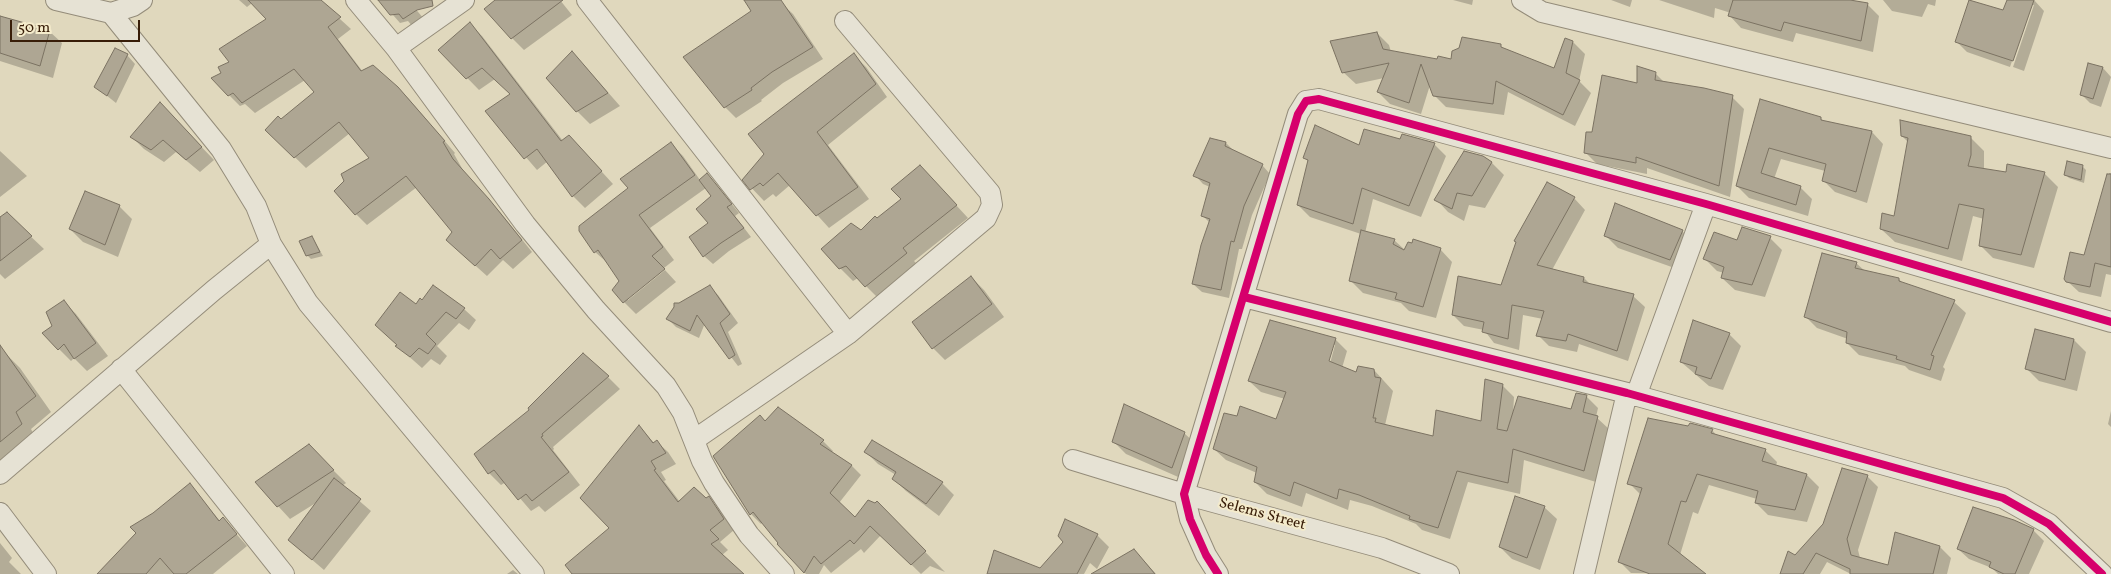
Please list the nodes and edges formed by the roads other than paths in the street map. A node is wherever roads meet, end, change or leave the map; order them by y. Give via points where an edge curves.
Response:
1 (56, 0) edge
2 (142, 0) edge
3 (356, 0) edge
4 (464, 0) edge
5 (587, 0) edge
6 (1522, 0) edge
7 (112, 14) junction
8 (845, 20) dead end
9 (396, 48) junction
10 (2111, 148) edge
11 (1706, 204) junction
12 (271, 244) junction
13 (1244, 297) junction
14 (2111, 322) edge
15 (848, 334) junction
16 (121, 369) junction
17 (1631, 394) junction
18 (694, 440) junction
19 (1073, 460) dead end
20 (0, 474) edge
21 (1184, 494) junction
22 (0, 513) edge
23 (46, 574) edge
24 (284, 574) edge
25 (534, 574) edge
26 (784, 574) edge
27 (1218, 574) edge
28 (1449, 574) edge
29 (1584, 574) edge
30 (2102, 574) edge

1 - 7 street
2 - 7 street
3 - 9 street
4 - 9 street
5 - 15 street
6 - 10 street via 1542,12
7 - 12 street via 221,149 256,206
8 - 15 street via 990,193 992,205 986,218
9 - 18 street via 525,224 596,310 666,386
11 - 13 street via 1319,99 1312,100 1306,102 1298,114
11 - 14 street
11 - 17 street
12 - 16 street
12 - 25 street via 308,303
13 - 17 street
13 - 21 street
15 - 18 street
16 - 20 street
16 - 24 street
17 - 29 street
17 - 30 street via 2003,498 2049,524
18 - 26 street via 714,483 749,535
19 - 21 street, Selems Street
21 - 27 street via 1190,519
21 - 28 street, Selems Street via 1382,548
22 - 23 street

